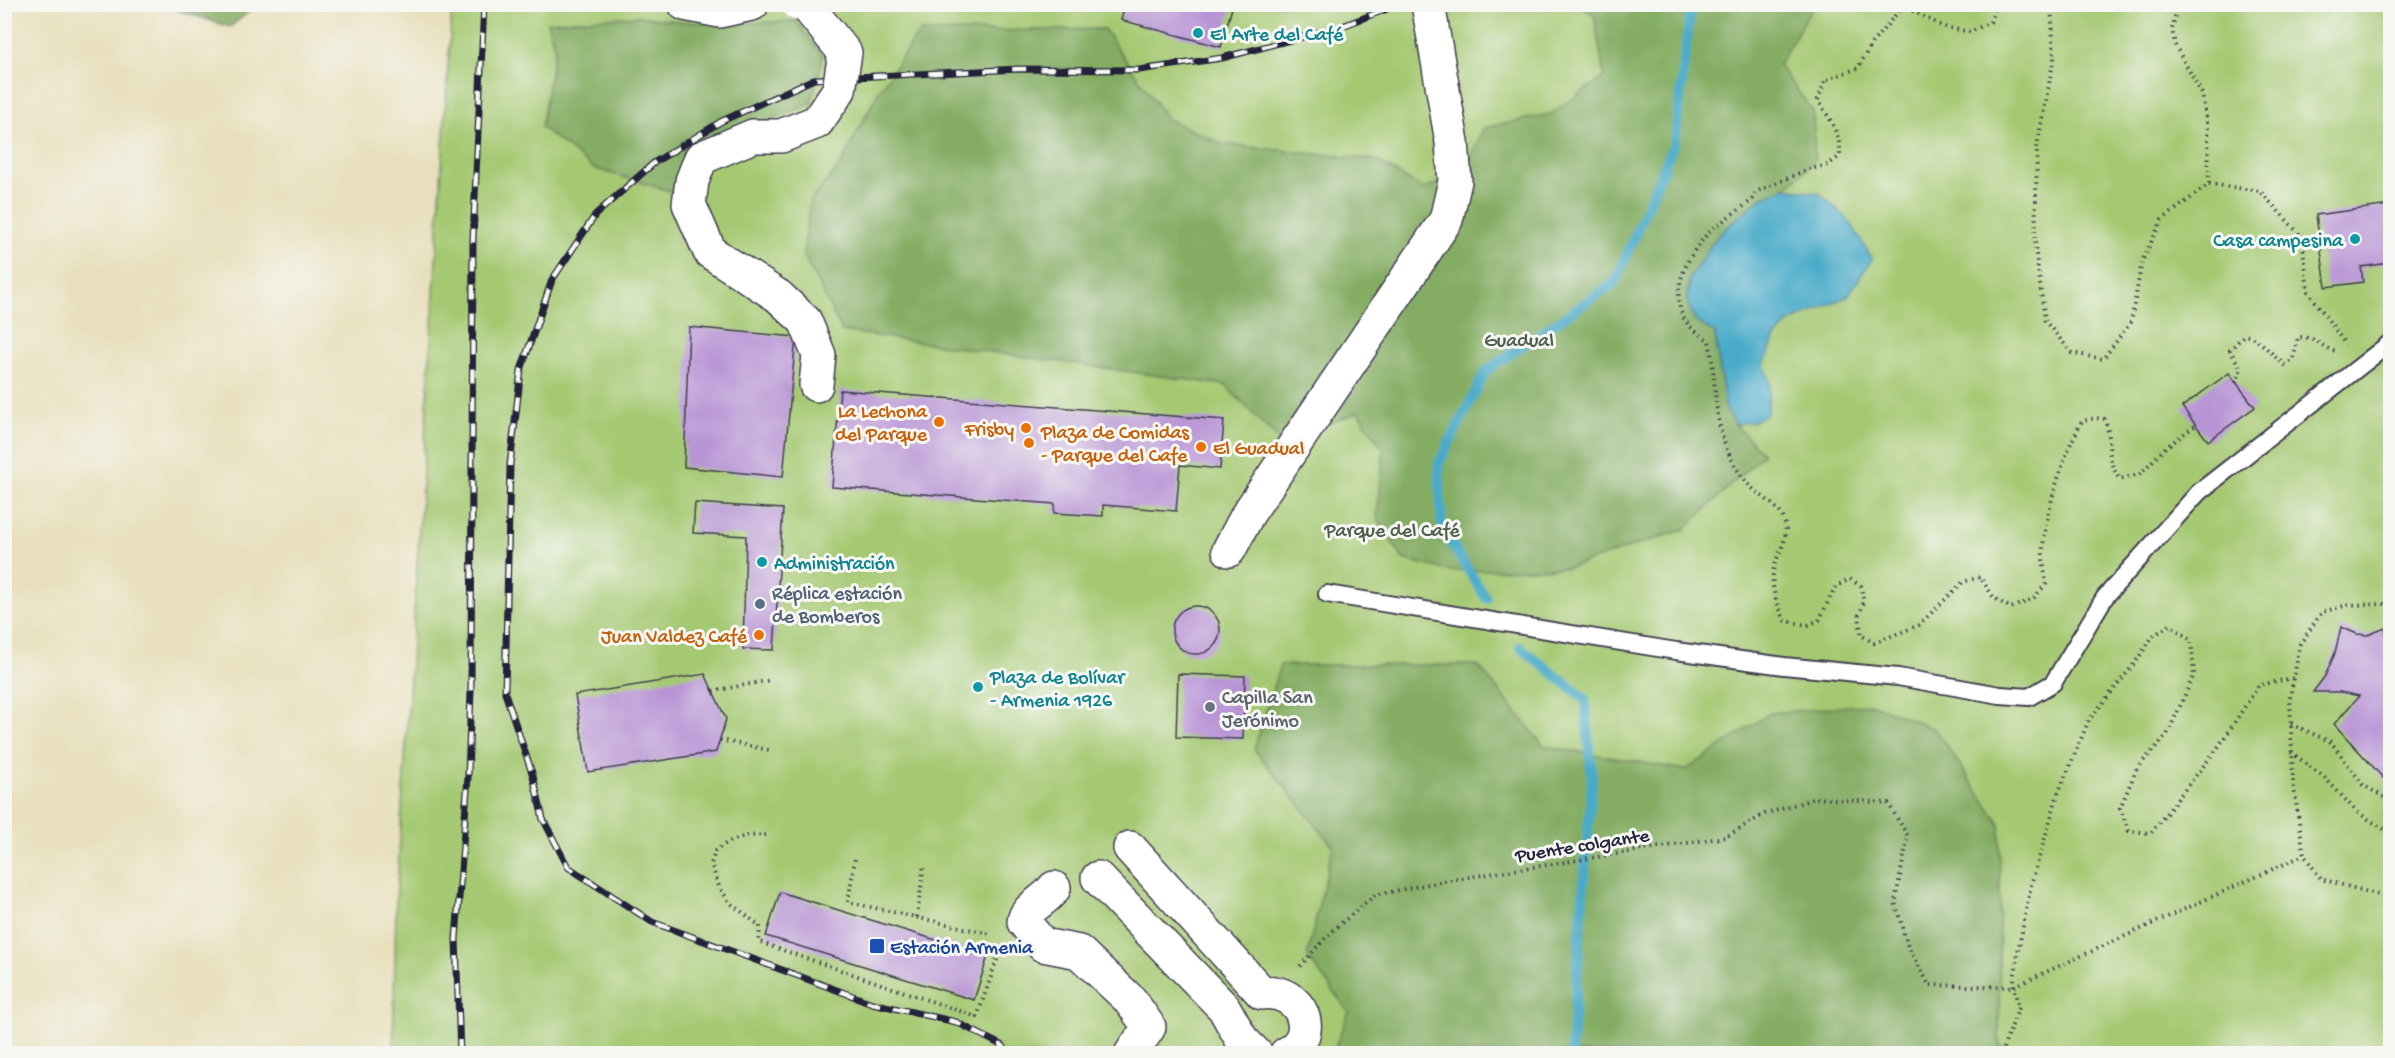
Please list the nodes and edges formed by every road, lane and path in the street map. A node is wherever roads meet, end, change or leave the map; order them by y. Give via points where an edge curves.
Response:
1 (685, 4) edge
2 (753, 4) edge
3 (798, 4) edge
4 (1428, 4) edge
5 (1997, 4) edge
6 (2051, 4) edge
7 (2178, 4) edge
8 (2209, 184) junction
9 (2391, 343) edge
10 (2341, 352) dead end
11 (2351, 353) dead end
12 (2236, 383) dead end
13 (816, 385) dead end
14 (2196, 425) dead end
15 (1229, 550) dead end
16 (1327, 594) dead end
17 (2390, 605) edge
18 (2294, 678) junction
19 (771, 680) dead end
20 (713, 691) dead end
21 (2291, 724) junction
22 (720, 740) dead end
23 (770, 750) dead end
24 (2291, 752) junction
25 (2387, 799) dead end
26 (2387, 831) dead end
27 (766, 835) dead end
28 (1130, 848) dead end
29 (2304, 855) junction
30 (855, 859) dead end
31 (924, 865) dead end
32 (1098, 878) dead end
33 (1054, 888) dead end
34 (2391, 898) edge
35 (917, 917) junction
36 (992, 934) dead end
37 (1001, 946) dead end
38 (2013, 987) junction
39 (1272, 994) junction
40 (1247, 1042) edge
41 (1131, 1053) edge
42 (1286, 1053) edge
43 (2001, 1053) edge

1 - 2 street via 720,11
3 - 13 street, bridge via 806,5 845,53 839,90 817,122 781,136 753,136 701,158 689,204 710,252 778,296 805,321 819,355
4 - 15 street via 1452,142 1455,181 1446,220 1248,514
5 - 14 path via 1990,22 1970,32 1944,27 1903,6 1872,43 1858,68 1825,80 1818,100 1834,126 1840,156 1828,165 1797,173 1756,192 1752,200 1704,237 1682,271 1678,294 1682,317 1709,341 1720,433 1731,459 1749,484 1779,510 1785,522 1787,537 1773,571 1773,594 1785,621 1808,625 1819,620 1836,586 1850,579 1861,586 1862,635 1874,643 1919,625 1963,582 1980,577 1994,598 2011,608 2033,599 2046,584 2043,549 2048,514 2082,421 2104,419 2109,429 2109,461 2120,479 2140,474 2165,448
6 - 8 path via 2054,58 2037,146 2035,247 2045,321 2072,353 2103,359 2131,322 2142,261 2162,220
7 - 8 path via 2172,29 2175,45 2202,94 2208,129
8 - 11 path via 2260,191 2302,237 2308,291
9 - 16 lane via 2199,492 2105,597 2053,683 2030,697 1898,676 1676,651
10 - 12 path via 2332,351 2312,337 2298,338 2293,360 2285,365 2256,337 2244,335 2230,350 2241,369
17 - 18 path via 2348,605 2322,612 2300,644
18 - 21 path
18 - 38 path via 2259,685 2219,746 2151,833 2129,831 2120,808 2137,768 2167,735 2194,675 2191,640 2170,625 2153,636 2089,720 2058,794 2031,885
19 - 20 path
21 - 24 path
21 - 25 path via 2331,742 2363,785
22 - 23 path
24 - 26 path via 2326,779 2357,812
24 - 29 path
27 - 37 path via 728,842 715,851 711,864 729,902 760,926 759,942 977,1017
28 - 39 street
29 - 34 path via 2321,879
29 - 38 path
30 - 35 path via 848,902
31 - 35 path
32 - 40 street via 1224,1008
33 - 41 street via 1024,916 1024,922 1043,945 1079,952 1131,1001 1149,1027
35 - 36 path
38 - 39 path, Puente colgante via 1929,985 1908,947 1896,902 1908,836 1888,803 1815,798 1765,814 1725,837 1375,895 1331,932
38 - 43 path via 2019,1007
39 - 40 street via 1252,998 1245,1004 1238,1022
39 - 42 street via 1298,1006 1304,1022 1297,1044

